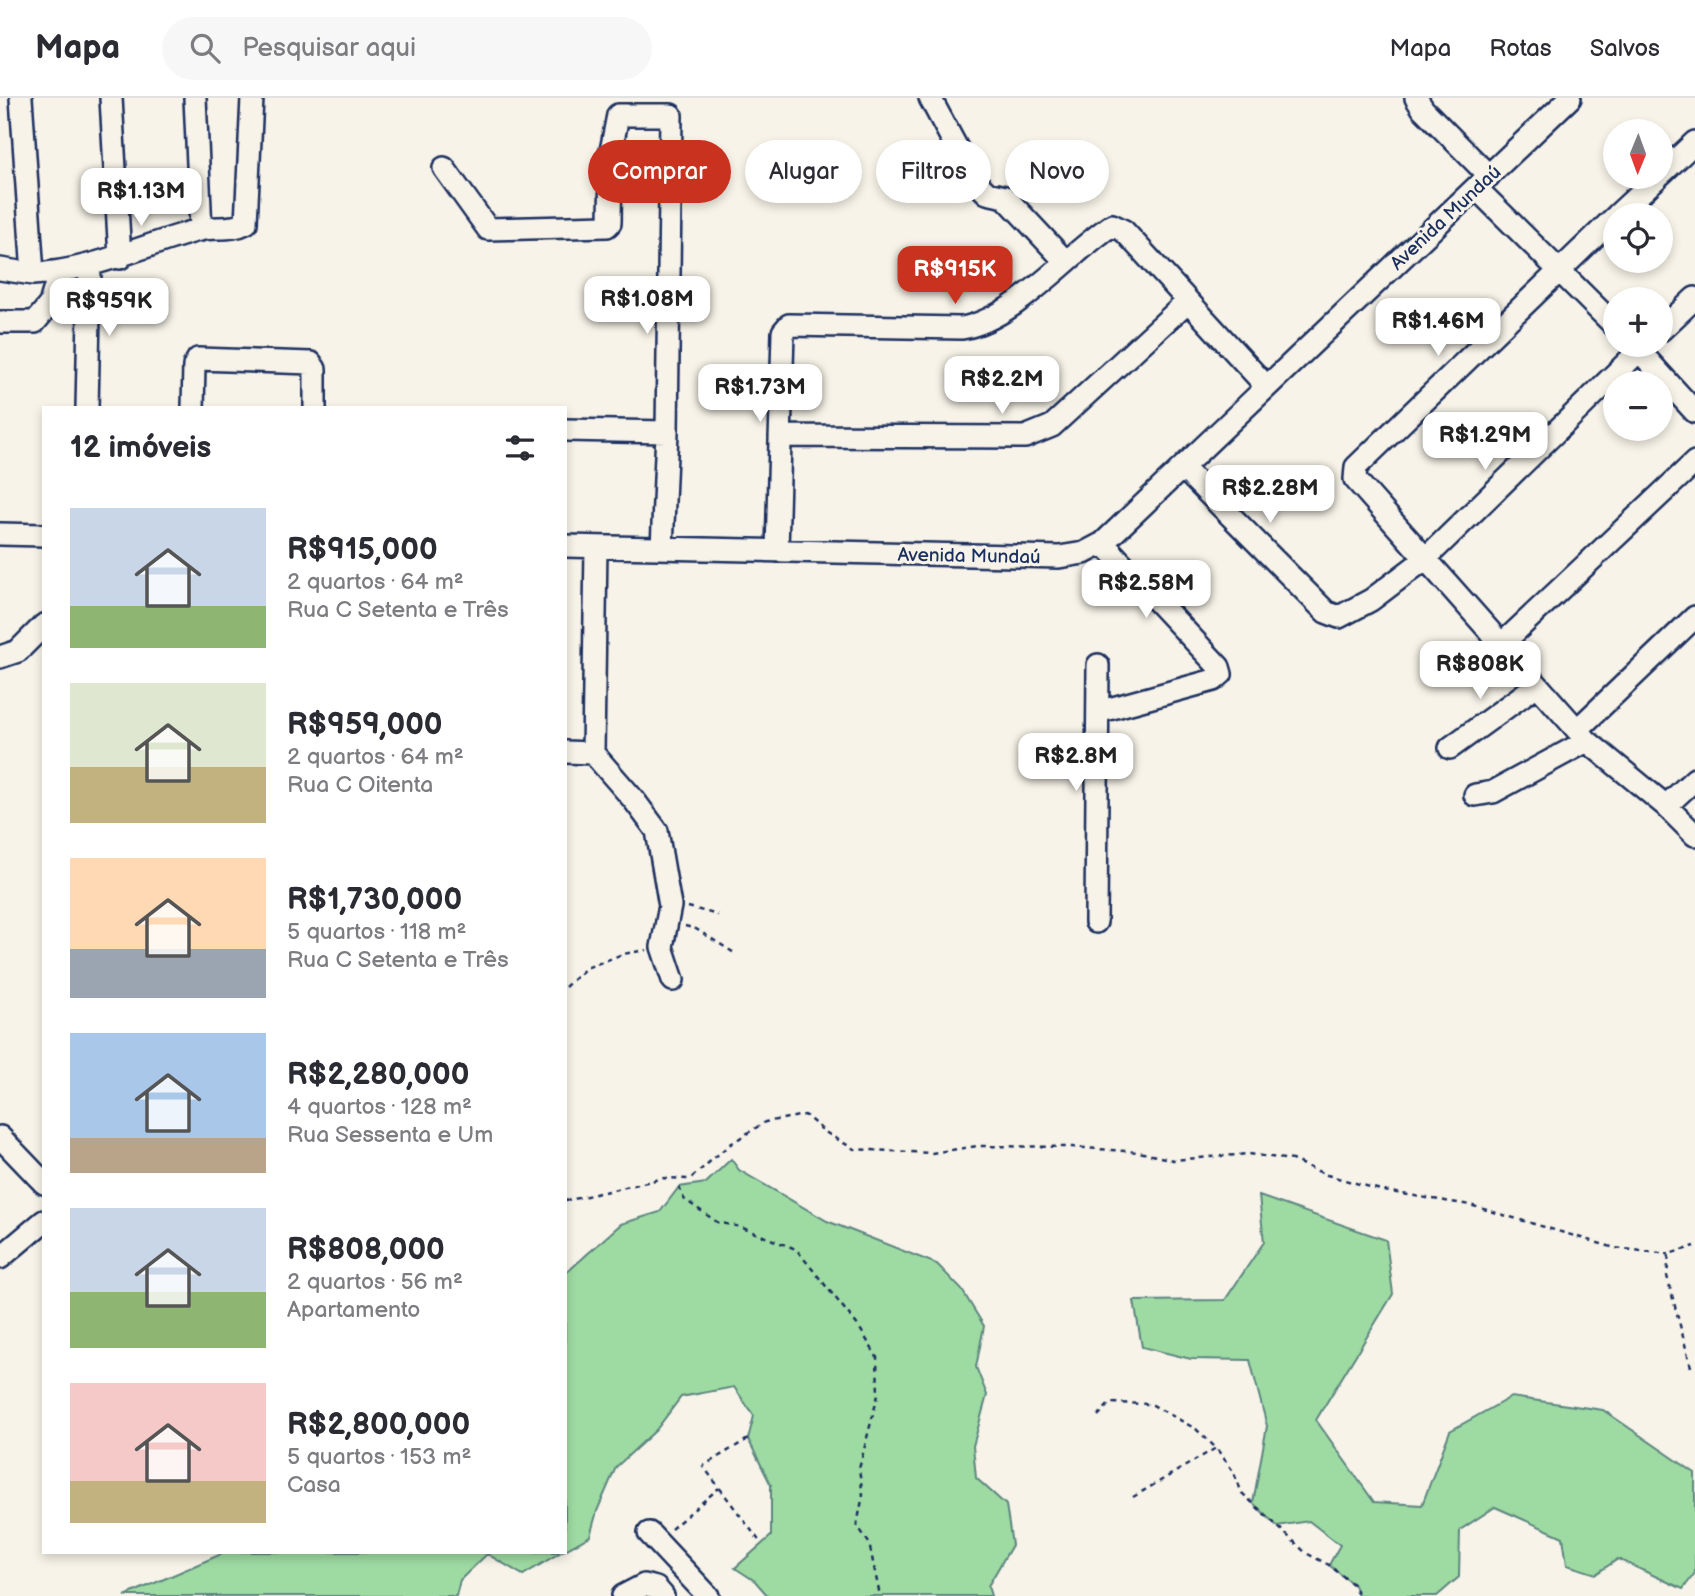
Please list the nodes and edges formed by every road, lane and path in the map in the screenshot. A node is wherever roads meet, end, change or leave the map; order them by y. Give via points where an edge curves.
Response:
1 (21, 98) edge
2 (111, 98) edge
3 (195, 98) edge
4 (251, 98) edge
5 (930, 98) edge
6 (1416, 98) edge
7 (1565, 100) edge
8 (1695, 142) edge
9 (1673, 162) edge
10 (444, 168) dead end
11 (1483, 182) junction
12 (1644, 189) edge
13 (1630, 203) edge
14 (1603, 229) edge
15 (201, 230) junction
16 (120, 258) junction
17 (1066, 262) junction
18 (90, 267) junction
19 (0, 269) edge
20 (1560, 270) junction
21 (59, 273) junction
22 (33, 274) junction
23 (1695, 298) edge
24 (1188, 301) junction
25 (1603, 314) edge
26 (1673, 319) edge
27 (0, 321) edge
28 (1629, 357) edge
29 (1648, 357) edge
30 (1266, 386) junction
31 (87, 406) edge
32 (193, 406) edge
33 (315, 406) edge
34 (1695, 412) edge
35 (567, 430) edge
36 (667, 432) junction
37 (780, 436) junction
38 (1695, 462) edge
39 (1184, 468) junction
40 (0, 534) edge
41 (42, 535) edge
42 (1103, 543) junction
43 (567, 546) edge
44 (596, 547) junction
45 (662, 548) junction
46 (777, 551) junction
47 (1425, 559) junction
48 (1695, 617) edge
49 (42, 627) edge
50 (1502, 644) junction
51 (0, 657) edge
52 (1098, 664) dead end
53 (1537, 685) junction
54 (1098, 712) junction
55 (1582, 735) junction
56 (1450, 748) dead end
57 (567, 752) edge
58 (593, 753) junction
59 (1695, 779) edge
60 (1475, 795) dead end
61 (1666, 806) junction
62 (1695, 835) edge
63 (669, 914) junction
64 (718, 915) dead end
65 (1096, 922) dead end
66 (662, 947) junction
67 (736, 954) dead end
68 (673, 980) dead end
69 (567, 984) edge
70 (0, 1137) edge
71 (42, 1181) edge
72 (679, 1187) dead end
73 (567, 1201) edge
74 (42, 1223) edge
75 (1695, 1245) edge
76 (1669, 1254) junction
77 (0, 1258) edge
78 (1691, 1367) dead end
79 (1098, 1416) dead end
80 (748, 1438) dead end
81 (1216, 1448) junction
82 (719, 1488) junction
83 (1133, 1497) dead end
84 (653, 1537) joint
85 (761, 1543) dead end
86 (624, 1596) edge
87 (663, 1596) edge
88 (708, 1596) edge
89 (880, 1596) edge
90 (1358, 1596) edge

1 - 22 street
2 - 16 street
3 - 15 street
4 - 15 street via 246,223 235,229
5 - 17 street via 974,180 987,193 1005,197
6 - 11 street
7 - 11 street, Avenida Mundaú
8 - 9 street
10 - 36 street via 488,229 607,226 618,115 671,116
11 - 20 street
11 - 30 street, Avenida Mundaú
12 - 13 street
14 - 20 street
15 - 16 street
16 - 18 street
17 - 24 street via 1112,225 1124,231
17 - 37 street via 978,325 785,327
18 - 21 street
18 - 31 street
19 - 22 street
20 - 25 street
20 - 47 street via 1353,473
21 - 22 street
21 - 27 street via 50,304 35,322
23 - 26 street
24 - 30 street
24 - 37 street via 1052,426 1025,437
28 - 47 street
29 - 34 street
30 - 39 street, Avenida Mundaú
32 - 33 street via 195,360 310,363 315,369
35 - 36 street
36 - 45 street
37 - 46 street
38 - 50 street
39 - 42 street, Avenida Mundaú
39 - 47 street via 1326,612 1339,617 1371,600
40 - 41 street
42 - 46 street, Avenida Mundaú via 1084,553 1059,557
42 - 54 street via 1221,674
43 - 44 street, Avenida Mundaú
44 - 45 street, Avenida Mundaú
44 - 58 street
45 - 46 street, Avenida Mundaú
47 - 50 street
48 - 55 street
49 - 51 street via 18,650
50 - 53 street
52 - 54 street
53 - 55 street
53 - 56 street
54 - 65 street
55 - 60 street via 1493,792
55 - 61 street
57 - 58 street
58 - 63 street via 657,831
59 - 61 street
61 - 62 street
63 - 64 path
63 - 66 street
63 - 67 path
66 - 68 street
66 - 69 path via 623,954 586,968
70 - 71 street
72 - 89 path via 684,1199 717,1222 796,1249 859,1327 877,1357 878,1395 859,1469 863,1495 857,1525 869,1543
73 - 76 path via 664,1178 690,1179 765,1122 805,1115 854,1149 932,1153 978,1146 1072,1147 1139,1152 1173,1160 1249,1154 1292,1160 1384,1191 1469,1205 1615,1248
74 - 77 street
75 - 76 path
76 - 78 path via 1667,1276
79 - 81 path via 1110,1404 1152,1404 1196,1429
80 - 82 path via 703,1466
81 - 83 path
81 - 90 path via 1242,1493 1306,1553 1354,1585
82 - 84 path
82 - 85 path
84 - 88 street
86 - 87 street via 644,1585

